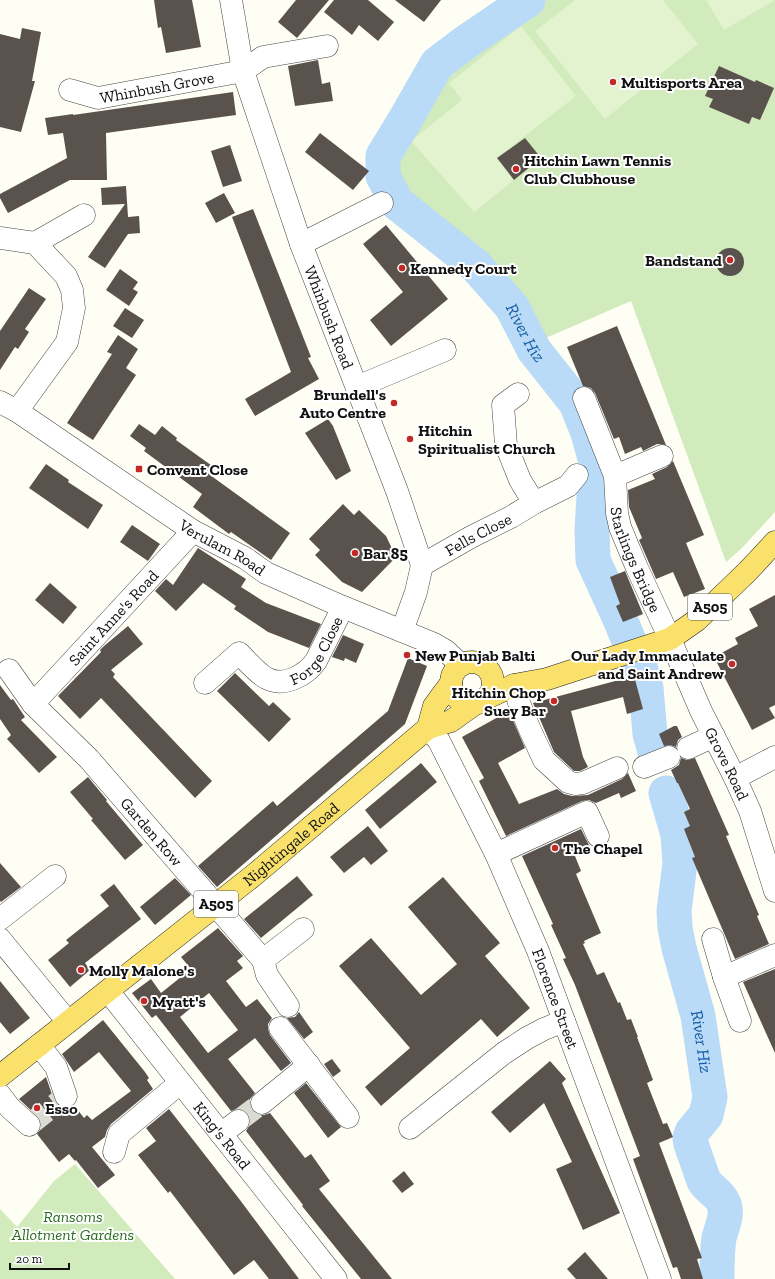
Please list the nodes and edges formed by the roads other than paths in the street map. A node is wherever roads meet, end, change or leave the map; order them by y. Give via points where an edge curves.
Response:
1 (231, 0) edge
2 (327, 46) dead end
3 (243, 71) junction
4 (70, 90) dead end
5 (382, 203) dead end
6 (84, 215) dead end
7 (0, 238) edge
8 (35, 243) junction
9 (301, 244) junction
10 (446, 350) dead end
11 (357, 387) junction
12 (518, 394) dead end
13 (584, 398) dead end
14 (8, 407) edge
15 (662, 456) dead end
16 (577, 475) dead end
17 (615, 476) junction
18 (534, 504) junction
19 (193, 531) junction
20 (775, 542) edge
21 (422, 565) junction
22 (343, 607) junction
23 (402, 631) junction
24 (670, 639) junction
25 (461, 664) junction
26 (487, 668) junction
27 (9, 670) dead end
28 (205, 683) dead end
29 (451, 684) junction
30 (514, 685) junction
31 (481, 700) junction
32 (33, 704) junction
33 (428, 728) junction
34 (714, 736) junction
35 (775, 757) edge
36 (644, 767) dead end
37 (617, 768) dead end
38 (735, 778) junction
39 (598, 836) dead end
40 (496, 854) junction
41 (55, 876) dead end
42 (775, 891) edge
43 (216, 904) junction
44 (0, 919) edge
45 (303, 929) dead end
46 (0, 939) edge
47 (713, 940) dead end
48 (775, 955) edge
49 (263, 960) junction
50 (724, 977) junction
51 (108, 991) junction
52 (288, 1006) dead end
53 (564, 1021) junction
54 (740, 1021) dead end
55 (68, 1022) junction
56 (280, 1028) dead end
57 (39, 1045) junction
58 (309, 1066) junction
59 (0, 1076) edge
60 (180, 1083) junction
61 (0, 1095) edge
62 (66, 1096) dead end
63 (262, 1102) tunnel mouth
64 (348, 1117) dead end
65 (238, 1121) tunnel mouth
66 (29, 1125) dead end
67 (410, 1128) dead end
68 (221, 1134) junction
69 (114, 1152) dead end
70 (336, 1279) edge
71 (660, 1279) edge

1 - 3 street, Whinbush Road
2 - 3 street via 263,57
3 - 4 street, Whinbush Grove via 98,98
3 - 9 street, Whinbush Road
5 - 9 street
6 - 8 street
7 - 8 street
8 - 14 street via 66,276 72,290 74,308 67,342
9 - 11 street, Whinbush Road
10 - 11 street
11 - 21 street, Whinbush Road
12 - 18 street via 503,405 506,445 520,480
13 - 17 street, Starlings Bridge
14 - 19 street, Verulam Road
15 - 17 street
16 - 18 street, Fells Close via 568,486
17 - 24 street, Starlings Bridge via 620,527
18 - 21 street, Fells Close
19 - 22 street, Verulam Road via 266,572
19 - 32 street, Saint Anne's Road
20 - 24 main road, Nightingale Road / A505 via 697,620
21 - 23 street via 416,592
22 - 23 street, Verulam Road
22 - 28 street, Forge Close via 316,661 302,675 274,681 260,673 239,652
23 - 25 street, Verulam Road via 434,644
24 - 30 main road, Nightingale Road / A505 via 548,680
24 - 34 street, Grove Road
25 - 26 main road via 468,661 476,662
25 - 29 main road via 454,671
26 - 30 main road
26 - 31 main road via 492,677 492,692
27 - 32 street, Garden Row
29 - 31 main road via 452,692 459,700 466,703
29 - 33 main road via 434,706
30 - 31 main road, Nightingale Road / A505
30 - 37 street via 519,703 544,760 568,782 583,783
31 - 33 main road, Nightingale Road / A505 via 451,721
32 - 43 street, Garden Row
33 - 40 street, Florence Street via 439,741
33 - 43 main road, Nightingale Road / A505
34 - 36 street
34 - 38 street, Grove Road
35 - 38 street
38 - 42 street, Grove Road via 750,811
39 - 40 street via 587,812
40 - 53 street, Florence Street via 538,951
41 - 44 street
43 - 49 street, Garden Row
43 - 51 main road, Nightingale Road / A505
45 - 49 street
46 - 55 street
47 - 50 street
48 - 50 street
49 - 52 street via 267,975
50 - 54 street
51 - 55 main road, Nightingale Road / A505
51 - 60 street, King's Road
53 - 67 street via 527,1038 504,1053
53 - 71 street, Florence Street
55 - 57 main road, Nightingale Road / A505
56 - 58 street
57 - 59 main road, Nightingale Road / A505
57 - 62 street via 56,1067
58 - 63 street
58 - 64 street
60 - 68 street, King's Road
60 - 69 street via 119,1134
61 - 66 street
65 - 68 street
68 - 70 street, King's Road

